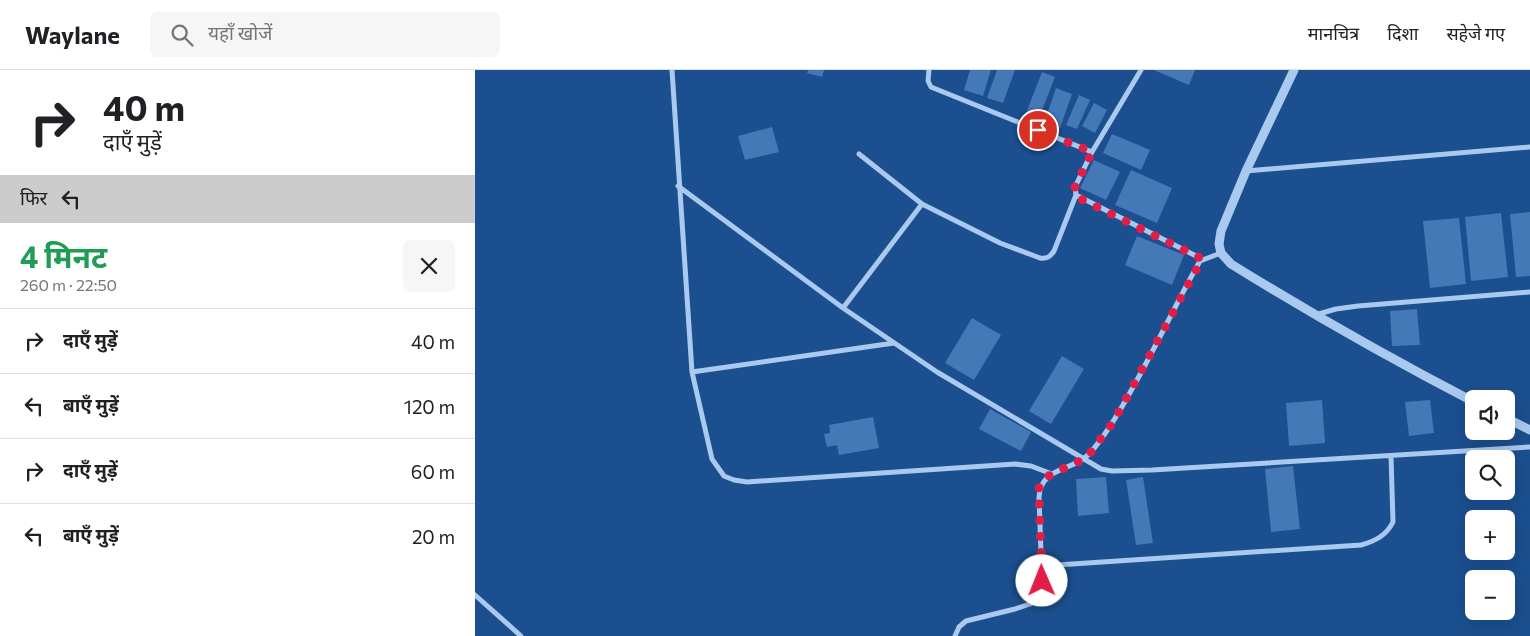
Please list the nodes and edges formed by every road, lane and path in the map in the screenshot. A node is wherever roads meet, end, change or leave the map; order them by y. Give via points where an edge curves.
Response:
1 (672, 70) edge
2 (929, 70) edge
3 (1141, 70) edge
4 (1294, 70) edge
5 (1530, 146) edge
6 (1092, 152) junction
7 (859, 154) dead end
8 (1246, 171) junction
9 (678, 186) junction
10 (1076, 195) junction
11 (922, 204) junction
12 (1221, 253) junction
13 (1202, 259) junction
14 (1530, 292) edge
15 (843, 308) junction
16 (1313, 315) junction
17 (894, 343) junction
18 (692, 372) junction
19 (1465, 397) edge
20 (1515, 422) edge
21 (1530, 430) edge
22 (1530, 447) edge
23 (1391, 456) junction
24 (1084, 459) junction
25 (1052, 474) junction
26 (1042, 566) junction
27 (475, 595) edge
28 (521, 636) edge
29 (955, 636) edge

1 - 9 street
2 - 6 street via 931,87
3 - 6 street
4 - 8 street
5 - 8 street
6 - 10 street via 1075,187
7 - 11 street
8 - 12 street via 1221,231
9 - 15 street
9 - 18 street
10 - 11 street via 1053,251 1045,259 1000,243
10 - 13 street
11 - 15 street
12 - 13 street
12 - 16 street via 1231,264
13 - 24 street via 1114,421
14 - 16 street via 1358,306
15 - 17 street
16 - 19 street
17 - 18 street
17 - 24 street
18 - 25 street via 712,459 724,476 734,480 747,482 1015,464
20 - 21 street
22 - 23 street
23 - 24 street via 1152,470 1101,469
23 - 26 street via 1393,522 1383,535 1361,545
24 - 25 street
25 - 26 street via 1039,488
26 - 29 street via 1040,591 1030,604 966,621
27 - 28 street

